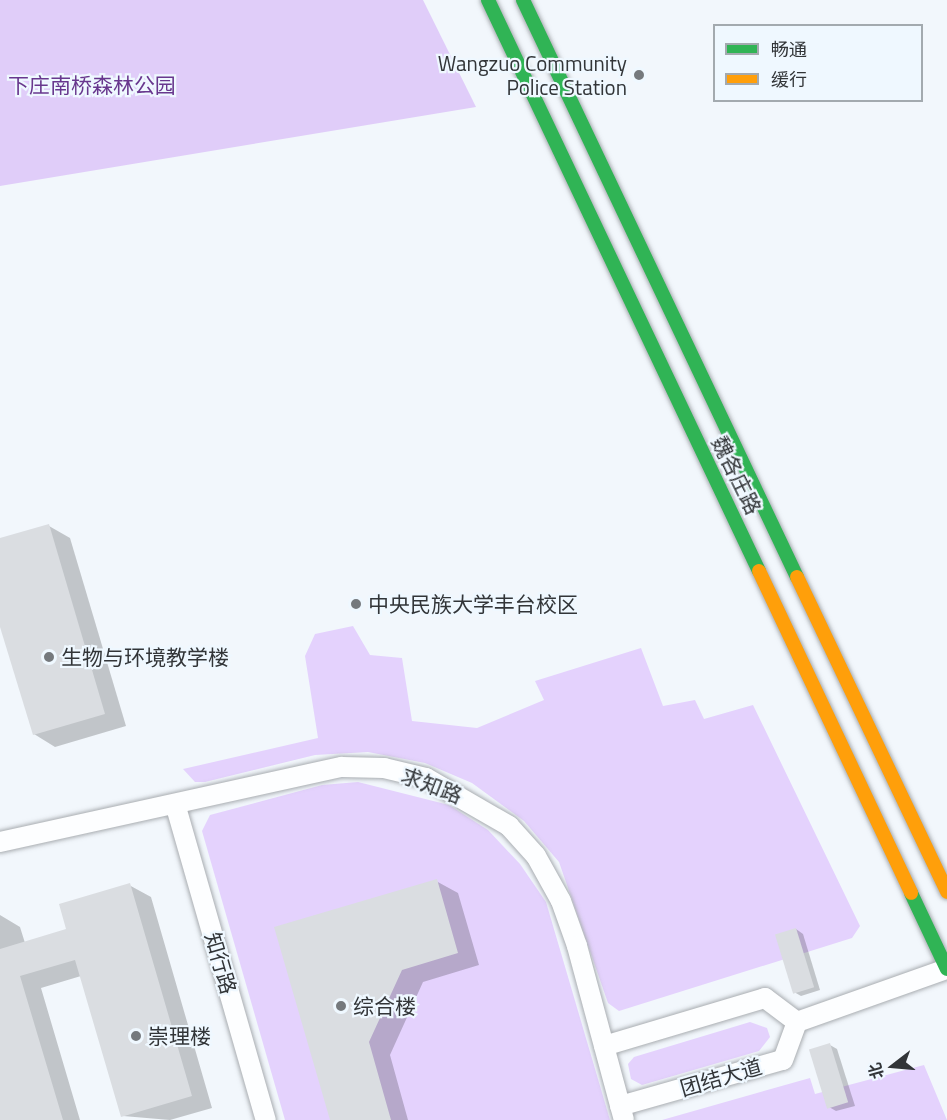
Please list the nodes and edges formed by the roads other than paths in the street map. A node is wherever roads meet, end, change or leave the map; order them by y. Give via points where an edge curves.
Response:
1 (488, 0) edge
2 (523, 0) edge
3 (176, 807) junction
4 (0, 842) edge
5 (947, 892) edge
6 (947, 969) edge
7 (797, 1022) junction
8 (604, 1046) junction
9 (622, 1113) edge
10 (266, 1120) edge

1 - 6 main road, 魏各庄路
2 - 5 main road, 魏各庄路
3 - 4 street, 求知路
3 - 8 street, 求知路 via 342,767 384,768 426,778 469,799 516,834 561,901
3 - 10 street, 知行路
6 - 7 street
7 - 8 street via 765,998
7 - 9 street, 团结大道 via 783,1060
8 - 9 street, 求知路

